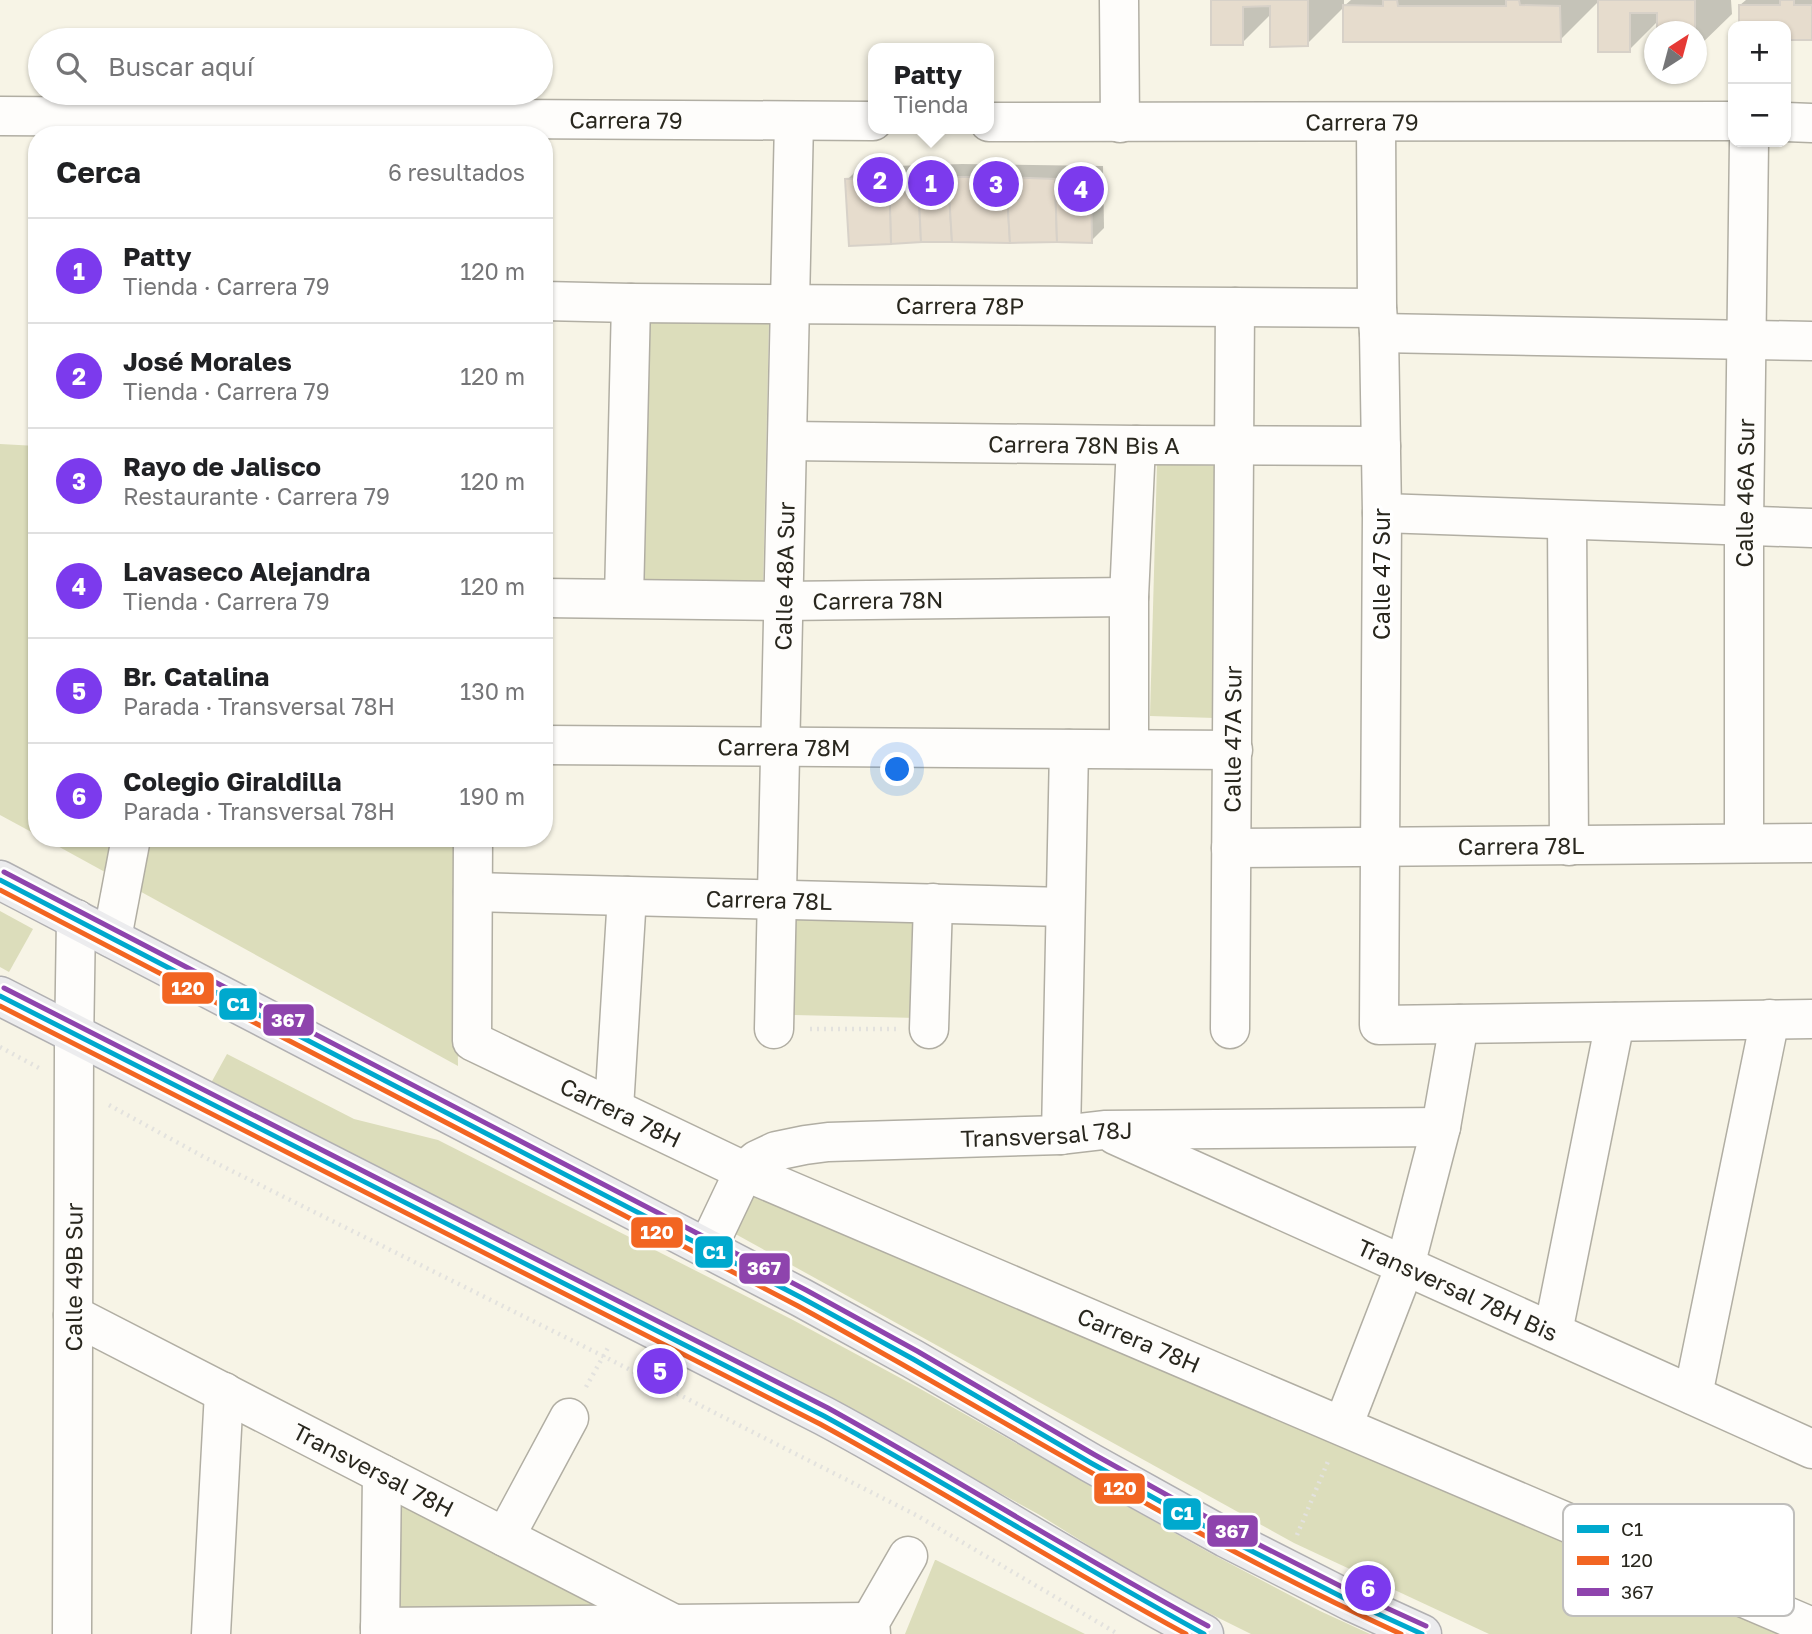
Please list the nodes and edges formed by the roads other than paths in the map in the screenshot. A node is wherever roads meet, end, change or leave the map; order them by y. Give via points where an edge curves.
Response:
1 (1119, 0) edge
2 (0, 116) edge
3 (794, 121) junction
4 (868, 121) edge
5 (1728, 121) edge
6 (994, 122) edge
7 (1791, 122) edge
8 (1120, 123) junction
9 (1376, 123) junction
10 (1812, 123) edge
11 (74, 125) edge
12 (274, 126) edge
13 (526, 126) edge
14 (1749, 147) edge
15 (553, 301) edge
16 (631, 303) junction
17 (791, 303) junction
18 (1235, 307) junction
19 (1378, 320) junction
20 (1747, 339) junction
21 (1812, 341) edge
22 (788, 441) junction
23 (1136, 445) junction
24 (1234, 446) junction
25 (1381, 446) junction
26 (1382, 513) junction
27 (1567, 520) junction
28 (1744, 526) junction
29 (1812, 528) edge
30 (1129, 597) junction
31 (553, 598) edge
32 (624, 598) junction
33 (783, 601) junction
34 (553, 745) edge
35 (781, 746) junction
36 (1069, 749) junction
37 (1129, 749) junction
38 (1233, 750) junction
39 (1744, 843) junction
40 (1812, 843) edge
41 (1569, 846) junction
42 (129, 847) edge
43 (472, 847) edge
44 (1380, 847) junction
45 (1231, 848) junction
46 (0, 880) edge
47 (472, 892) junction
48 (627, 896) junction
49 (777, 900) junction
50 (933, 904) junction
51 (1065, 907) junction
52 (76, 919) junction
53 (112, 938) junction
54 (0, 996) edge
55 (1812, 1018) edge
56 (1770, 1019) junction
57 (1615, 1022) junction
58 (1459, 1024) junction
59 (774, 1029) road end
60 (929, 1029) road end
61 (1230, 1029) dead end
62 (74, 1034) junction
63 (614, 1108) junction
64 (1441, 1127) junction
65 (1104, 1130) junction
66 (1061, 1135) junction
67 (744, 1171) junction
68 (707, 1249) junction
69 (1405, 1266) junction
70 (73, 1315) junction
71 (1553, 1332) junction
72 (224, 1392) junction
73 (1693, 1395) junction
74 (569, 1418) road end
75 (1343, 1426) junction
76 (1812, 1449) edge
77 (382, 1474) junction
78 (1563, 1520) edge
79 (505, 1537) junction
80 (908, 1556) dead end
81 (1786, 1616) edge
82 (674, 1624) junction
83 (1812, 1627) edge
84 (871, 1628) edge
85 (380, 1631) edge
86 (72, 1634) edge
87 (211, 1634) edge
88 (1204, 1634) edge
89 (1422, 1634) edge

1 - 8 street
2 - 11 street, Carrera 79
3 - 4 street, Carrera 79
3 - 13 street, Carrera 79
3 - 17 street, Calle 48A Sur
5 - 9 street, Carrera 79
6 - 8 street, Carrera 79
7 - 10 street
8 - 9 street, Carrera 79
9 - 19 street, Calle 47 Sur
11 - 12 street, Carrera 79
14 - 20 street, Calle 46A Sur
15 - 16 street, Carrera 78P
16 - 17 street, Carrera 78P
16 - 32 street
17 - 18 street, Carrera 78P
17 - 22 street, Calle 48A Sur
18 - 19 street, Carrera 78P
18 - 24 street, Calle 47A Sur
19 - 20 street, Carrera 78P
19 - 25 street, Calle 47 Sur
20 - 21 street, Carrera 78P
20 - 28 street, Calle 46A Sur
22 - 23 street, Carrera 78N Bis A
22 - 33 street, Calle 48A Sur
23 - 24 street, Carrera 78N Bis A
23 - 30 street
24 - 25 street, Carrera 78N Bis A
24 - 38 street, Calle 47A Sur
25 - 26 street, Calle 47 Sur
26 - 27 street
26 - 44 street, Calle 47 Sur
27 - 28 street
27 - 41 street
28 - 29 street
28 - 39 street, Calle 46A Sur
30 - 33 street, Carrera 78N
30 - 37 street
31 - 32 street, Carrera 78N
32 - 33 street, Carrera 78N
33 - 35 street, Calle 48A Sur
34 - 35 street, Carrera 78M
35 - 36 street, Carrera 78M
35 - 49 street, Calle 48A Sur
36 - 37 street, Carrera 78M
36 - 51 street
37 - 38 street, Carrera 78M
38 - 45 street, Calle 47A Sur
39 - 40 street, Carrera 78L
39 - 41 street, Carrera 78L
41 - 44 street, Carrera 78L
42 - 53 street
43 - 47 street
44 - 45 street, Carrera 78L
44 - 58 street, Calle 47 Sur via 1379,1025
45 - 61 street, Calle 47A Sur
46 - 52 main road
47 - 48 street, Carrera 78L
47 - 63 street, Carrera 78H via 472,1041
48 - 49 street, Carrera 78L
48 - 63 street
49 - 50 street, Carrera 78L
49 - 59 street, Calle 48A Sur
50 - 51 street, Carrera 78L
50 - 60 street
51 - 66 street
52 - 53 main road
52 - 62 street, Calle 49B Sur
53 - 68 main road
54 - 62 main road
55 - 56 street
56 - 57 street
56 - 73 street
57 - 58 street
57 - 71 street
58 - 64 street
62 - 70 street, Calle 49B Sur
62 - 88 main road via 824,1416
63 - 67 street, Carrera 78H
64 - 65 street, Transversal 78J
64 - 69 street
65 - 66 street, Transversal 78J
65 - 69 street, Transversal 78H Bis
66 - 67 street, Transversal 78J via 816,1143 776,1151
67 - 68 street
67 - 75 street, Carrera 78H
68 - 89 main road via 914,1359 1226,1538
69 - 71 street, Transversal 78H Bis
69 - 75 street
70 - 72 street, Transversal 78H
70 - 86 street, Calle 49B Sur
71 - 73 street, Transversal 78H Bis
72 - 77 street, Transversal 78H
72 - 87 street
73 - 76 street, Transversal 78H Bis
74 - 79 street
75 - 78 street, Carrera 78H
77 - 79 street, Transversal 78H
77 - 85 street
79 - 82 street, Transversal 78H
80 - 84 street
81 - 83 street, Carrera 78H
82 - 84 street
82 - 85 street

